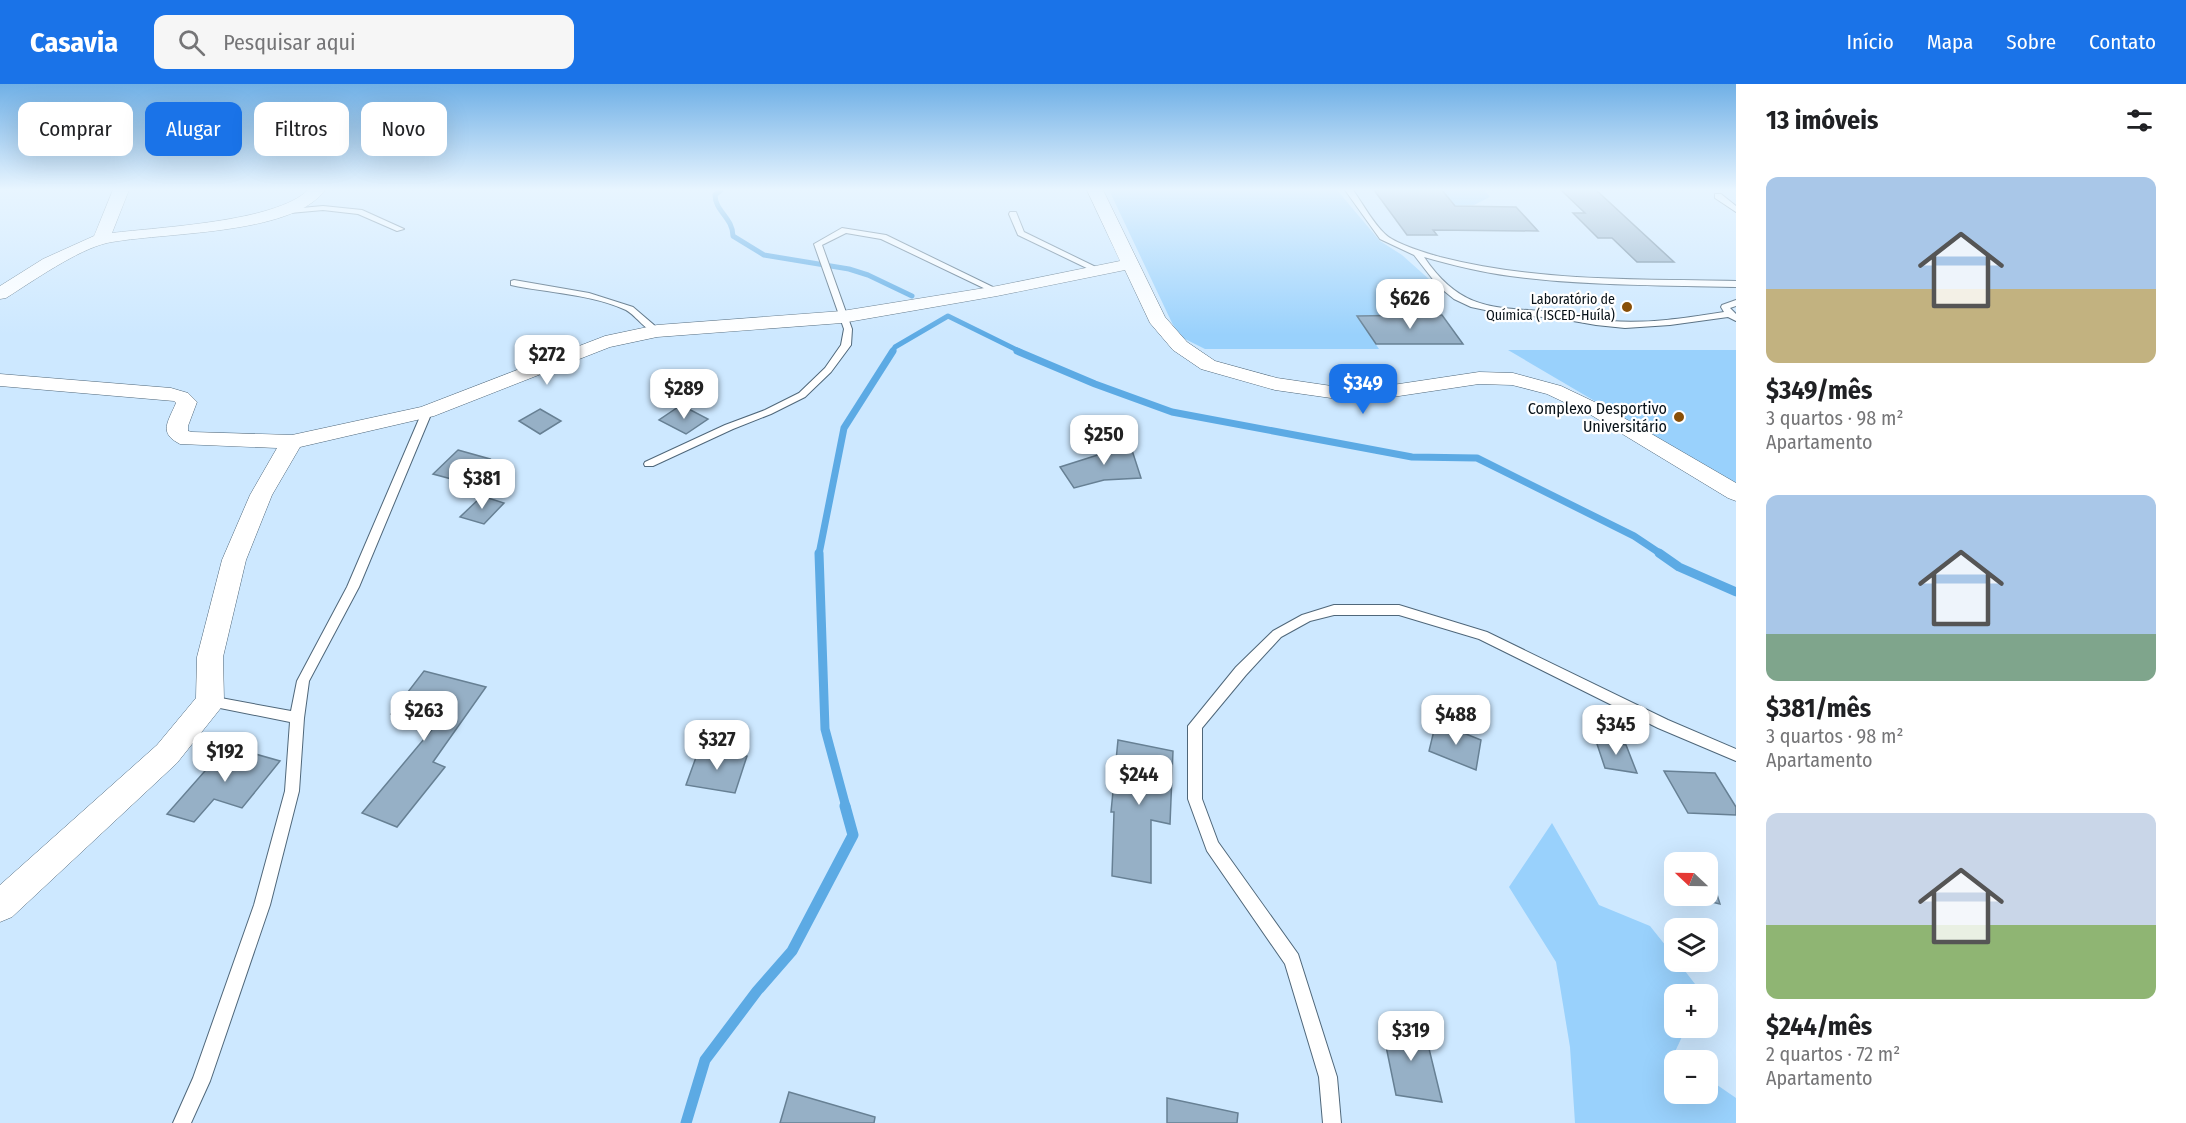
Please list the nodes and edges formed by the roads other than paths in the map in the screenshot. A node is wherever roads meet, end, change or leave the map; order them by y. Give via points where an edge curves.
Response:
1 (105, 238) edge
2 (829, 238) edge
3 (886, 238) edge
4 (1031, 238) edge
5 (1118, 238) edge
6 (1386, 238) edge
7 (101, 239) joint
8 (1417, 253) junction
9 (1130, 264) junction
10 (1098, 270) junction
11 (514, 283) dead end
12 (1736, 284) edge
13 (997, 291) junction
14 (0, 294) edge
15 (1736, 303) edge
16 (1732, 316) edge
17 (842, 318) junction
18 (657, 331) junction
19 (0, 380) edge
20 (427, 411) junction
21 (292, 442) junction
22 (649, 464) dead end
23 (1736, 493) edge
24 (210, 701) junction
25 (297, 718) junction
26 (1736, 755) edge
27 (0, 906) edge
28 (182, 1123) edge
29 (1332, 1123) edge

1 - 7 street
2 - 17 lane via 818,244
3 - 13 lane
4 - 10 lane
5 - 9 street
6 - 8 lane
7 - 14 street via 49,263
8 - 12 lane via 1510,274 1572,280
8 - 16 lane via 1449,290 1472,305 1610,324
9 - 10 street
9 - 23 street via 1157,319 1179,346 1208,365 1275,384 1359,396 1479,378 1513,380 1554,390 1598,411
10 - 13 street
11 - 18 lane via 589,296 630,309
13 - 17 street
15 - 16 lane via 1725,307
17 - 18 street
17 - 22 lane via 848,330 846,345 802,395
18 - 20 street via 605,342
19 - 21 street via 171,394 187,402 177,426 178,434 188,439
20 - 21 street
20 - 25 lane via 353,587 303,681
21 - 24 street via 261,495 234,560 210,657
24 - 25 lane
24 - 27 street via 166,754
25 - 28 lane via 292,791 262,905 201,1081
26 - 29 lane via 1663,724 1483,635 1399,610 1334,610 1306,618 1277,634 1195,726 1195,799 1212,846 1292,960 1328,1077

